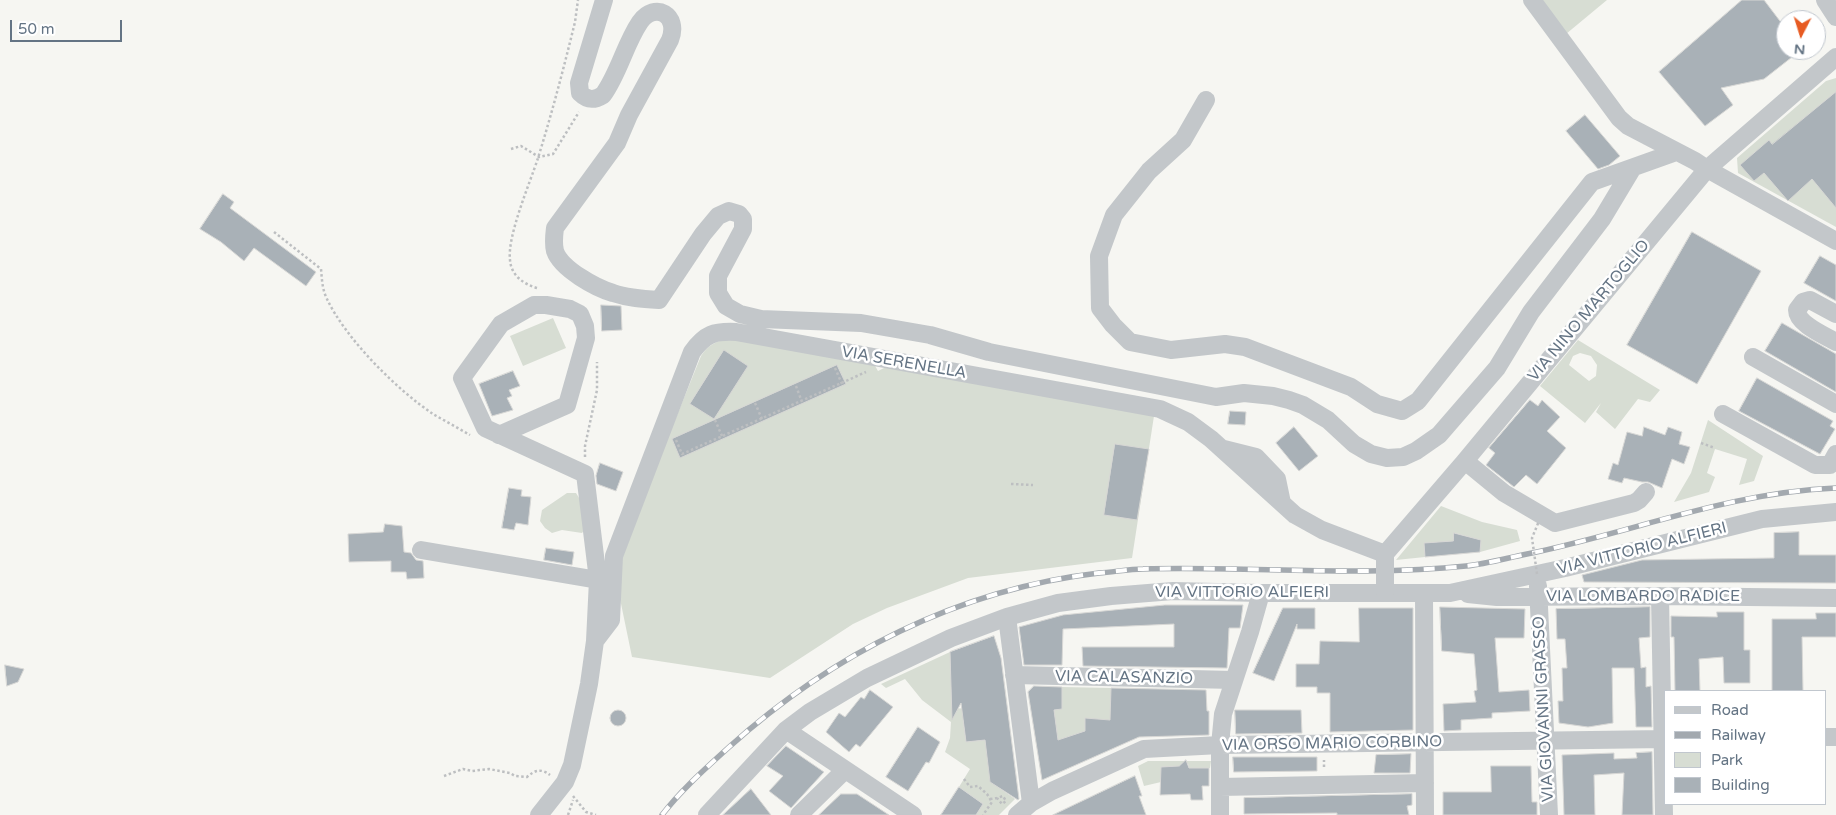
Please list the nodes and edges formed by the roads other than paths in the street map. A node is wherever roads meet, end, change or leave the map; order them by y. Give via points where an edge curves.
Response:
1 (604, 0) edge
2 (1532, 0) edge
3 (1825, 0) edge
4 (1836, 16) edge
5 (1836, 57) edge
6 (1206, 100) dead end
7 (1676, 152) junction
8 (1632, 169) junction
9 (1707, 169) junction
10 (1836, 241) edge
11 (1836, 314) edge
12 (1836, 342) edge
13 (1753, 357) dead end
14 (1836, 404) edge
15 (1723, 414) dead end
16 (499, 435) junction
17 (1836, 454) edge
18 (1465, 461) junction
19 (1646, 492) dead end
20 (1836, 512) edge
21 (421, 550) dead end
22 (1385, 554) junction
23 (1565, 568) junction
24 (1537, 574) junction
25 (598, 580) junction
26 (1261, 593) junction
27 (1385, 593) junction
28 (1424, 593) junction
29 (1450, 593) junction
30 (1569, 596) junction
31 (1660, 596) junction
32 (1539, 597) junction
33 (1836, 598) edge
34 (1007, 616) junction
35 (595, 641) junction
36 (1014, 675) junction
37 (1234, 680) junction
38 (786, 730) junction
39 (1664, 739) edge
40 (1545, 740) junction
41 (1425, 742) junction
42 (1220, 745) junction
43 (845, 770) junction
44 (1425, 783) junction
45 (1220, 787) junction
46 (1031, 803) junction
47 (539, 815) edge
48 (706, 815) edge
49 (799, 815) edge
50 (913, 815) edge
51 (1017, 815) edge
52 (1220, 815) edge
53 (1425, 815) edge
54 (1549, 815) edge
55 (1664, 815) edge

1 - 8 street via 579,83 580,93 588,99 604,95 646,16 657,12 668,15 672,20 672,34 617,143 555,228 555,252 566,267 590,282 612,293 658,300 718,216 729,211 739,214 743,228 718,276 718,293 726,306 740,314 761,319 861,323 930,335 989,352 1216,397 1244,393 1273,396 1303,405 1328,420 1354,444 1371,454 1387,458 1403,457 1439,435 1497,368 1531,312 1602,219
2 - 7 street via 1619,118
3 - 4 street
5 - 9 street, VIA NINO MARTOGLIO
6 - 8 street via 1183,140 1149,171 1114,215 1099,256 1100,308 1130,342 1171,350 1225,344 1245,347 1351,388 1377,404 1402,412 1418,401 1592,182
7 - 8 street
7 - 9 street
9 - 10 street
9 - 18 street, VIA NINO MARTOGLIO
11 - 12 street via 1810,300 1803,302 1797,310 1802,322
13 - 14 street
15 - 17 street via 1815,465 1830,464
16 - 16 street via 485,428 463,375 501,324 534,305 570,309 580,314 586,338 567,405
16 - 25 street via 586,474
18 - 19 street via 1504,493 1555,523 1634,503
18 - 22 street, VIA NINO MARTOGLIO
20 - 23 street, VIA VITTORIO ALFIERI via 1762,519
21 - 25 street
22 - 27 street, bridge
22 - 35 street, VIA SERENELLA via 1322,530 1295,515 1188,422 1160,409 721,331 708,335 692,352 614,556 611,620
23 - 24 street, VIA VITTORIO ALFIERI
23 - 30 street via 1557,574 1556,588
24 - 29 street, VIA VITTORIO ALFIERI
24 - 32 street, VIA GIOVANNI GRASSO
25 - 35 street
26 - 27 street, VIA VITTORIO ALFIERI
26 - 34 street, VIA VITTORIO ALFIERI via 1173,591 1111,596 1058,603
26 - 37 street
27 - 28 street, VIA VITTORIO ALFIERI
28 - 29 street, VIA VITTORIO ALFIERI
28 - 41 street
29 - 32 street, VIA LOMBARDO RADICE
30 - 31 street, VIA LOMBARDO RADICE
30 - 32 street, VIA LOMBARDO RADICE
31 - 33 street, VIA LOMBARDO RADICE
31 - 39 street
32 - 40 street, VIA GIOVANNI GRASSO
34 - 36 street
34 - 38 street, VIA VITTORIO ALFIERI via 951,638 867,678
35 - 47 street via 572,765 565,782
36 - 37 street, VIA CALASANZIO
36 - 46 street
37 - 42 street via 1222,714
38 - 43 street
38 - 48 street, VIA VITTORIO ALFIERI
39 - 40 street, VIA ORSO MARIO CORBINO
39 - 55 street
40 - 41 street, VIA ORSO MARIO CORBINO
40 - 54 street, VIA GIOVANNI GRASSO
41 - 42 street, VIA ORSO MARIO CORBINO
41 - 44 street
42 - 45 street
42 - 46 street, VIA ORSO MARIO CORBINO via 1144,749
43 - 49 street
43 - 50 street
44 - 45 street
44 - 53 street
45 - 52 street
46 - 51 street, VIA ORSO MARIO CORBINO

